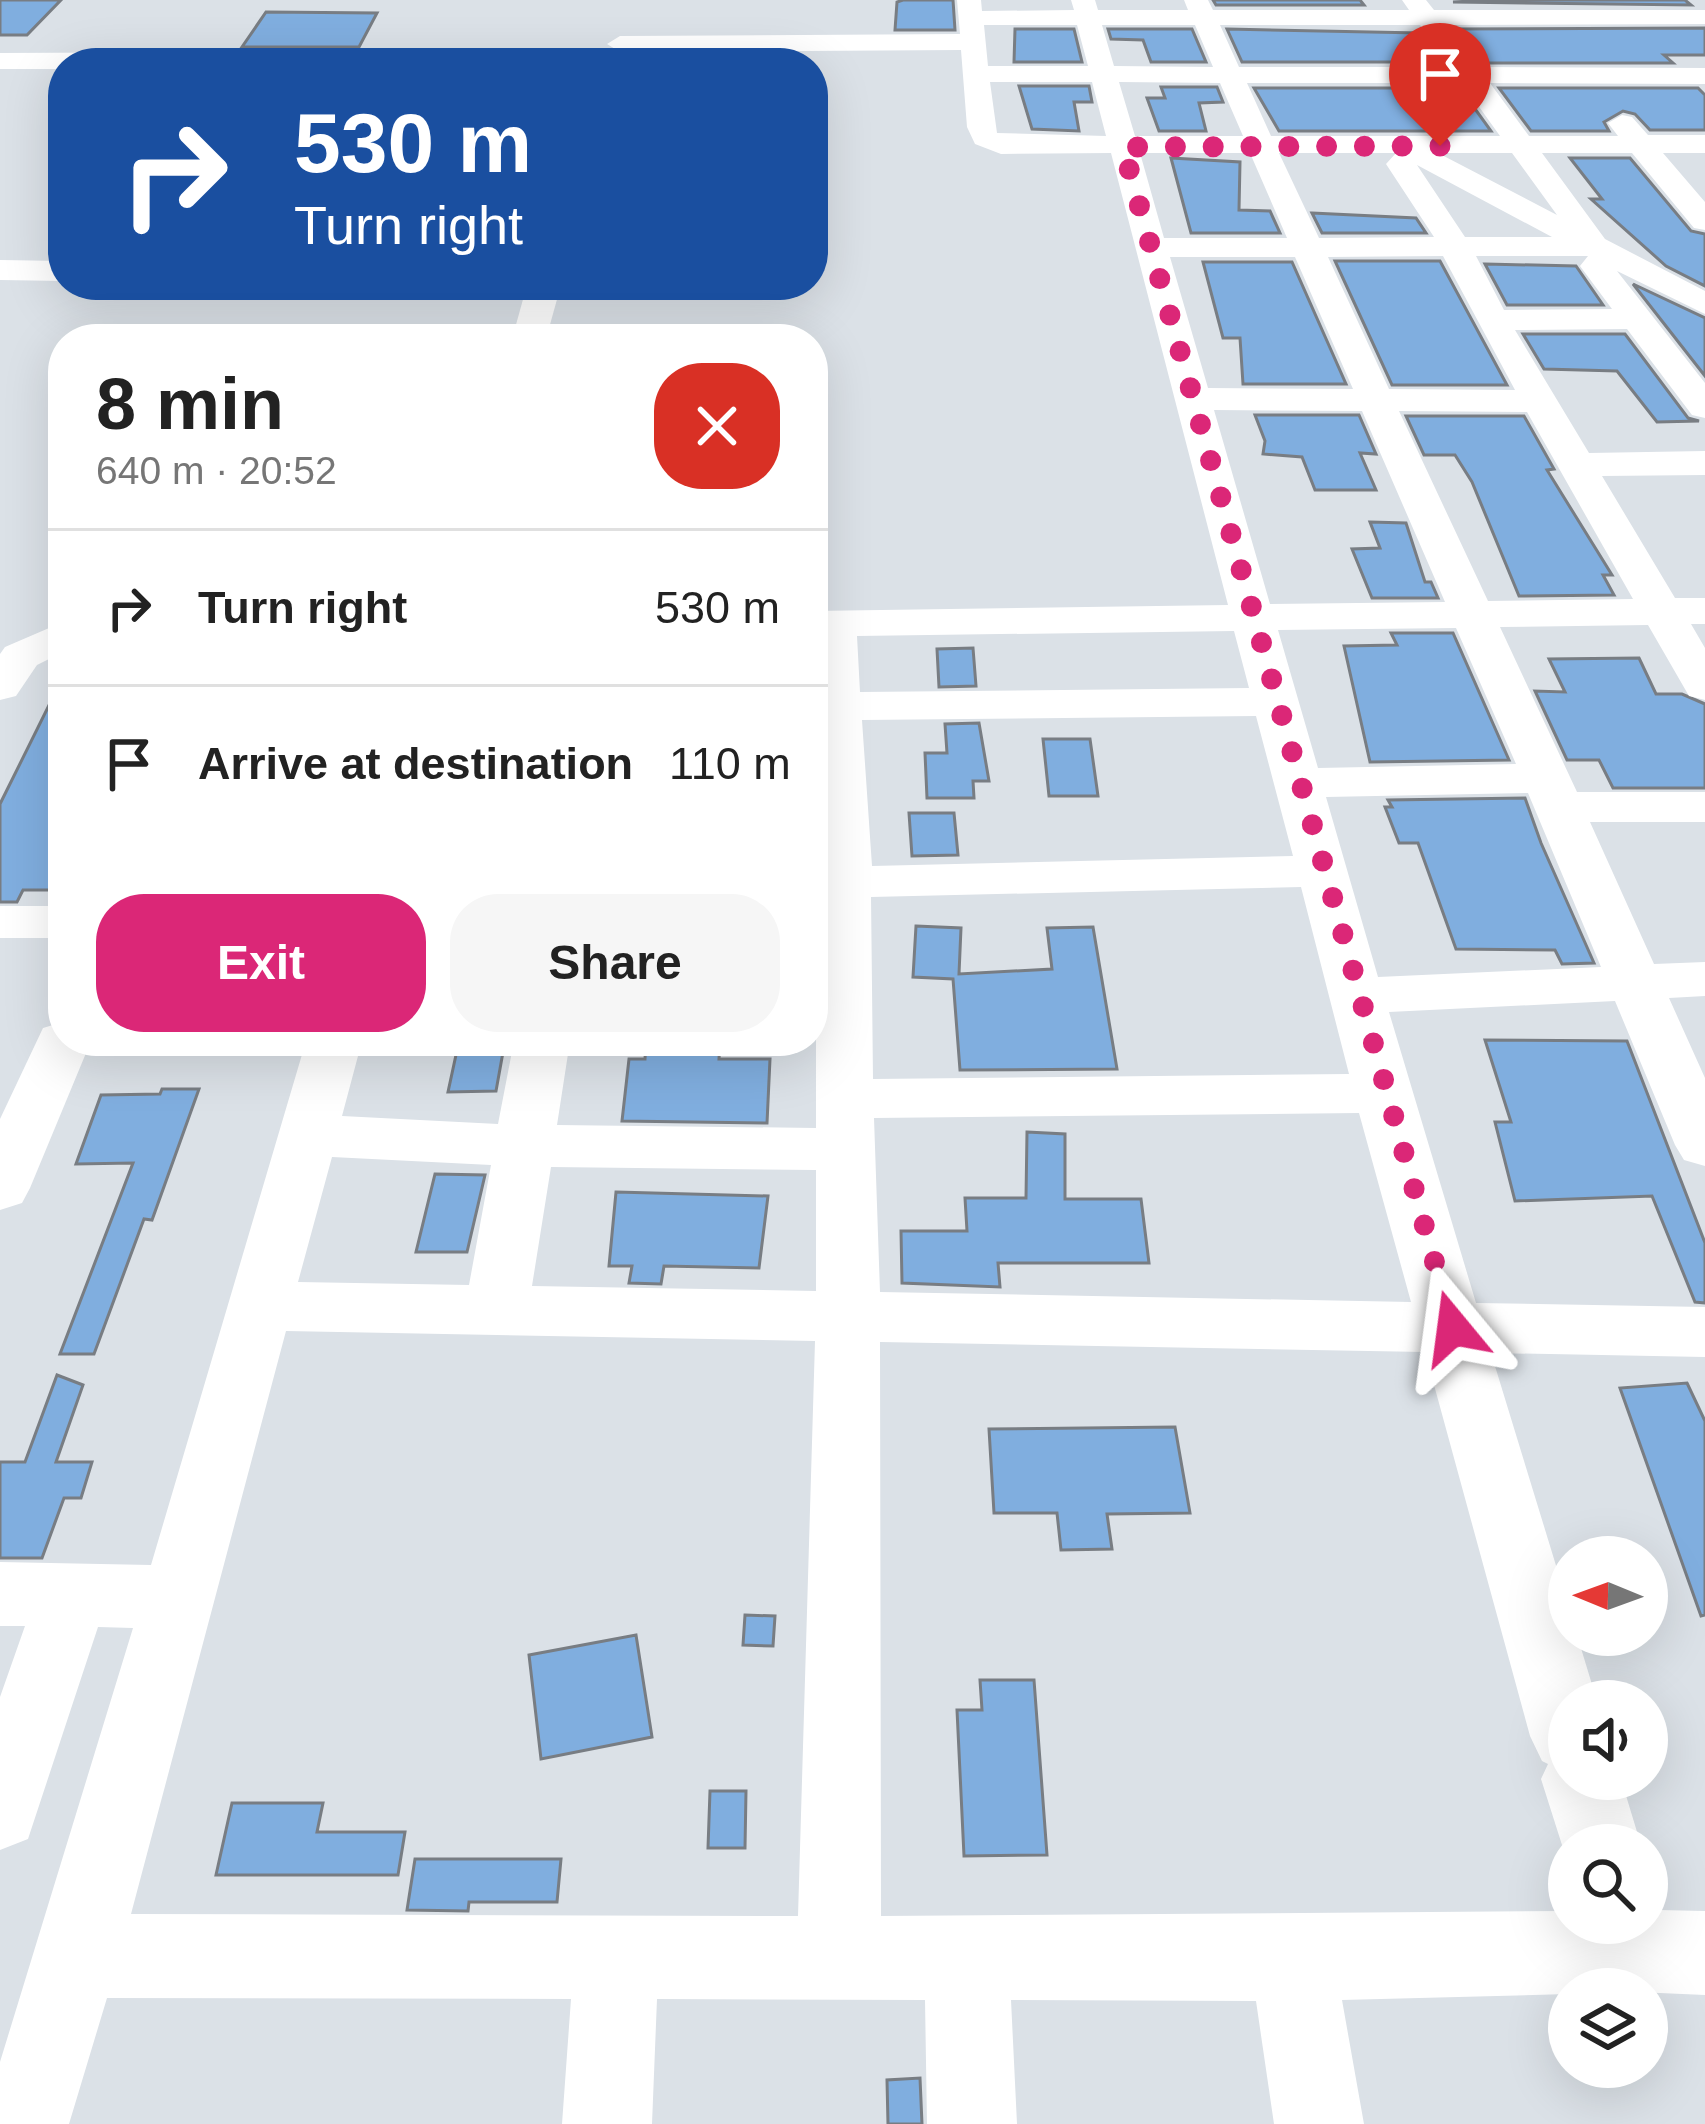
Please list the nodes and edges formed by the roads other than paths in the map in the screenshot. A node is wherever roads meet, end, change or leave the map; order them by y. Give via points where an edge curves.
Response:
1 (1085, 8) edge
2 (1200, 8) edge
3 (1420, 8) edge
4 (1629, 8) edge
5 (1523, 9) edge
6 (1705, 17) edge
7 (971, 20) edge
8 (621, 43) edge
9 (0, 62) edge
10 (48, 62) edge
11 (976, 74) junction
12 (1103, 74) junction
13 (1232, 76) junction
14 (1469, 76) junction
15 (1581, 76) junction
16 (1702, 80) edge
17 (1358, 90) edge
18 (1640, 144) junction
19 (1705, 144) edge
20 (1517, 145) junction
21 (1123, 147) junction
22 (1265, 147) junction
23 (1705, 221) edge
24 (1306, 247) junction
25 (1152, 248) junction
26 (1456, 249) junction
27 (1584, 254) junction
28 (0, 270) edge
29 (48, 271) edge
30 (1705, 304) edge
31 (1640, 319) junction
32 (1492, 320) junction
33 (1705, 323) edge
34 (1192, 399) junction
35 (1377, 399) junction
36 (1538, 401) junction
37 (1704, 403) edge
38 (1705, 463) edge
39 (1578, 465) junction
40 (1471, 611) junction
41 (1660, 611) junction
42 (1705, 611) edge
43 (1253, 614) junction
44 (828, 624) edge
45 (48, 642) edge
46 (0, 686) edge
47 (1705, 686) edge
48 (828, 690) edge
49 (1279, 702) junction
50 (831, 740) edge
51 (1301, 783) junction
52 (1552, 792) junction
53 (1705, 808) edge
54 (1325, 871) junction
55 (834, 911) edge
56 (0, 922) edge
57 (48, 922) edge
58 (1705, 979) edge
59 (1632, 980) junction
60 (1359, 996) junction
61 (57, 1056) edge
62 (330, 1056) edge
63 (539, 1056) edge
64 (1383, 1093) junction
65 (844, 1124) junction
66 (306, 1135) junction
67 (1705, 1145) edge
68 (523, 1146) junction
69 (0, 1188) edge
70 (258, 1306) junction
71 (496, 1312) junction
72 (848, 1318) junction
73 (1453, 1328) junction
74 (1705, 1332) edge
75 (36, 1594) edge
76 (178, 1597) junction
77 (1553, 1680) edge
78 (0, 1812) edge
79 (1610, 1944) edge
80 (839, 1955) junction
81 (966, 1955) junction
82 (78, 1956) junction
83 (616, 1959) junction
84 (1292, 1959) junction
85 (24, 2124) edge
86 (607, 2124) edge
87 (972, 2124) edge
88 (1319, 2124) edge

1 - 2 street
1 - 7 street
1 - 12 street
2 - 13 street
2 - 17 street
3 - 5 street
3 - 14 street
3 - 17 street
4 - 5 street
4 - 6 street
4 - 16 street
5 - 15 street
7 - 8 street
7 - 11 street
9 - 10 street
11 - 12 street
11 - 21 street via 985,138
12 - 13 street
12 - 21 street
13 - 17 street
13 - 22 street
14 - 15 street
14 - 17 street
14 - 20 street
15 - 16 street
15 - 18 street
17 - 20 street
17 - 22 street
17 - 26 street
17 - 27 street
18 - 19 street
18 - 20 street
18 - 23 street
20 - 27 street via 1588,235
21 - 22 street
21 - 25 street
22 - 24 street
24 - 25 street
24 - 26 street
24 - 35 street
25 - 34 street
26 - 27 street
26 - 32 street
27 - 30 street
27 - 31 street
27 - 33 street
28 - 29 street
31 - 32 street
31 - 37 street
32 - 36 street
34 - 35 street
34 - 43 street
35 - 36 street
35 - 40 street
36 - 39 street
38 - 39 street
39 - 41 street
40 - 41 street
40 - 43 street
40 - 52 street
41 - 42 street
41 - 47 street
43 - 44 street
43 - 49 street
45 - 46 street via 21,656
48 - 50 street
49 - 50 street
49 - 51 street
50 - 55 street
51 - 52 street
51 - 54 street
52 - 53 street
52 - 59 street
54 - 55 street
54 - 60 street
55 - 65 street
56 - 57 street
58 - 59 street
59 - 60 street
59 - 67 street
60 - 64 street
61 - 69 street
62 - 66 street
63 - 68 street
64 - 65 street
64 - 73 street
65 - 68 street
65 - 72 street
66 - 68 street
66 - 70 street
68 - 71 street
70 - 71 street
70 - 76 street
71 - 72 street
72 - 73 street
72 - 80 street
73 - 74 street
73 - 77 street
75 - 76 street
75 - 78 street
76 - 82 street
79 - 84 street
80 - 81 street
80 - 83 street
81 - 84 street
81 - 87 street
82 - 83 street
82 - 85 street
83 - 86 street
84 - 88 street

